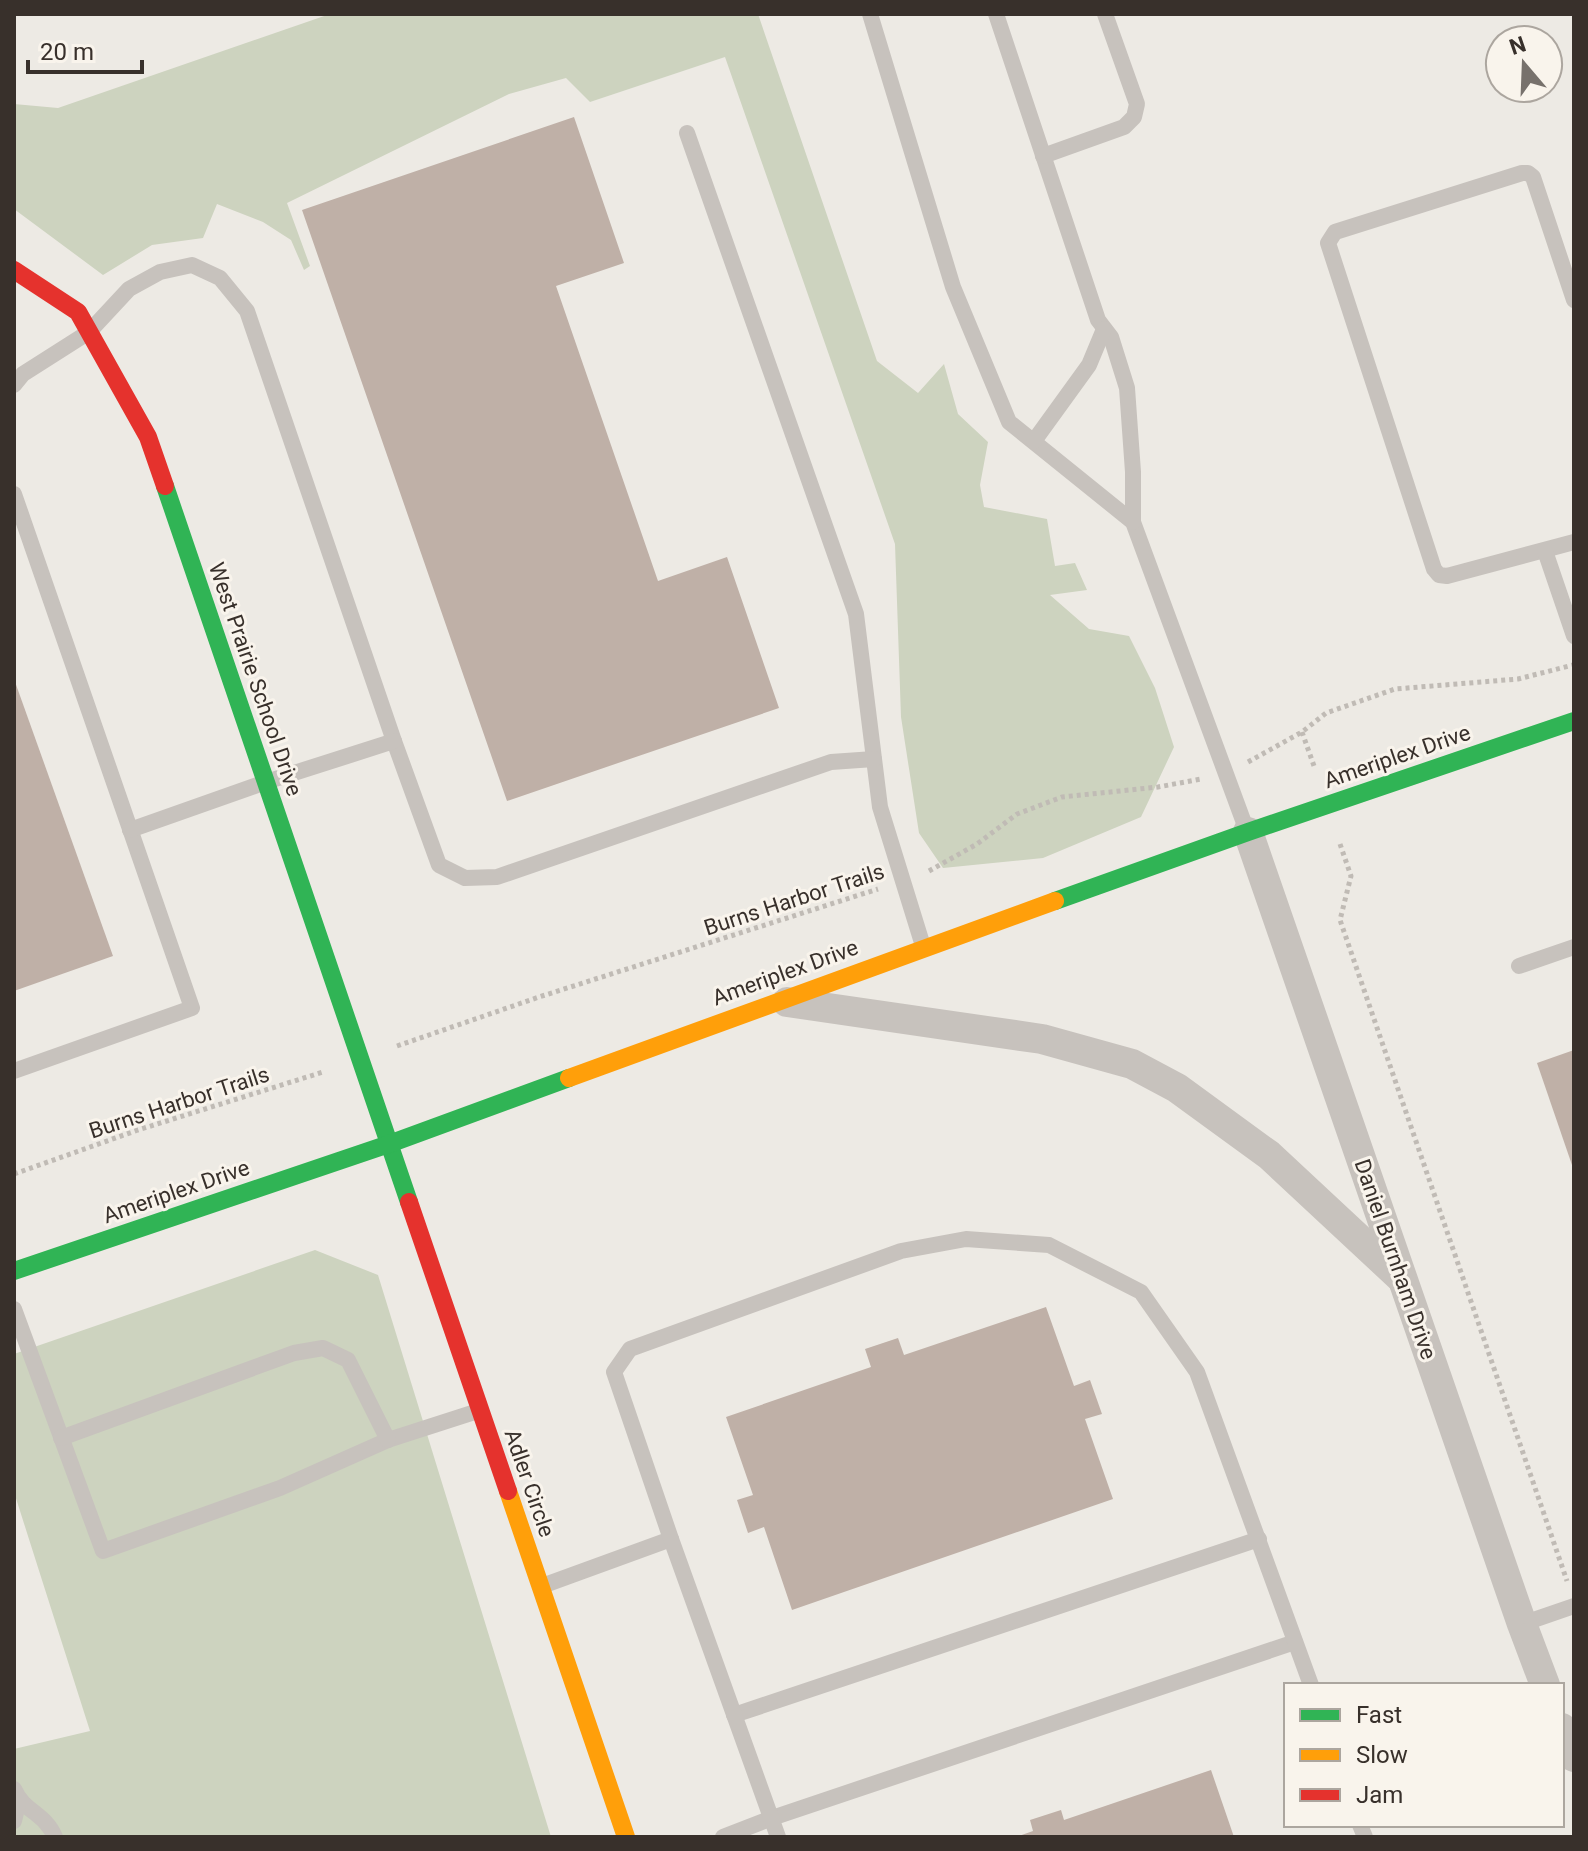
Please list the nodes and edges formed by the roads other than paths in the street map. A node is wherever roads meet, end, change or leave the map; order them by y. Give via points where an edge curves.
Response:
1 (870, 14) edge
2 (996, 14) edge
3 (1105, 14) edge
4 (687, 133) dead end
5 (1043, 156) junction
6 (14, 270) edge
7 (1574, 300) edge
8 (1104, 329) junction
9 (89, 332) junction
10 (14, 385) edge
11 (1034, 441) junction
12 (14, 494) edge
13 (1133, 522) junction
14 (1574, 542) edge
15 (1545, 551) junction
16 (1574, 636) edge
17 (1574, 721) edge
18 (394, 741) junction
19 (874, 759) junction
20 (266, 782) junction
21 (130, 830) junction
22 (1248, 832) junction
23 (1574, 947) edge
24 (924, 948) junction
25 (1519, 966) dead end
26 (778, 1000) junction
27 (14, 1071) edge
28 (389, 1144) junction
29 (14, 1271) edge
30 (1405, 1282) junction
31 (14, 1309) edge
32 (480, 1411) junction
33 (61, 1438) junction
34 (388, 1440) junction
35 (671, 1539) junction
36 (1259, 1539) junction
37 (541, 1587) junction
38 (1574, 1606) edge
39 (1522, 1624) junction
40 (1295, 1642) junction
41 (1310, 1683) edge
42 (1544, 1683) edge
43 (734, 1715) junction
44 (1564, 1733) edge
45 (1574, 1757) edge
46 (16, 1794) edge
47 (772, 1818) junction
48 (14, 1821) edge
49 (55, 1837) edge
50 (626, 1837) edge
51 (723, 1837) edge
52 (778, 1837) edge

1 - 11 lane via 953,287 1009,422
2 - 5 lane
3 - 5 lane via 1137,104 1134,117 1124,127
4 - 19 lane via 856,614
5 - 8 lane
6 - 9 street, West Prairie School Drive via 78,312
7 - 15 lane via 1528,173 1335,232 1328,243 1434,569 1447,576
8 - 11 lane via 1089,365
8 - 13 lane via 1127,388
9 - 10 lane
9 - 18 lane via 129,289 160,272 192,265 220,278 247,311
9 - 20 street, West Prairie School Drive via 148,437
11 - 13 lane
12 - 21 lane
13 - 22 lane
14 - 15 lane
15 - 16 lane
17 - 22 street, Ameriplex Drive
18 - 19 lane via 439,865 465,878 497,877 831,762
18 - 20 lane
19 - 24 lane via 880,807
20 - 21 lane
20 - 28 street, West Prairie School Drive
21 - 27 lane via 192,1008
22 - 24 street, Ameriplex Drive
22 - 30 street, Daniel Burnham Drive
23 - 25 lane
24 - 26 street, Ameriplex Drive
26 - 28 street, Ameriplex Drive
26 - 30 street via 1042,1039 1132,1064 1177,1088 1269,1155
28 - 29 street, Ameriplex Drive
28 - 32 street, Adler Circle
30 - 39 street, Daniel Burnham Drive
31 - 33 lane
32 - 34 lane
32 - 37 street, Adler Circle
33 - 34 lane via 294,1353 323,1348 348,1360
33 - 34 lane via 103,1551 280,1488
35 - 36 lane via 614,1372 630,1349 901,1251 966,1239 1049,1245 1141,1292 1197,1372
35 - 37 lane
35 - 43 lane
36 - 40 lane
36 - 43 lane
37 - 50 street, Adler Circle
38 - 39 lane
39 - 42 street, Daniel Burnham Drive
40 - 41 lane
40 - 47 lane
43 - 47 lane
44 - 45 street
46 - 48 lane
46 - 49 lane via 50,1825
47 - 51 lane
47 - 52 lane

